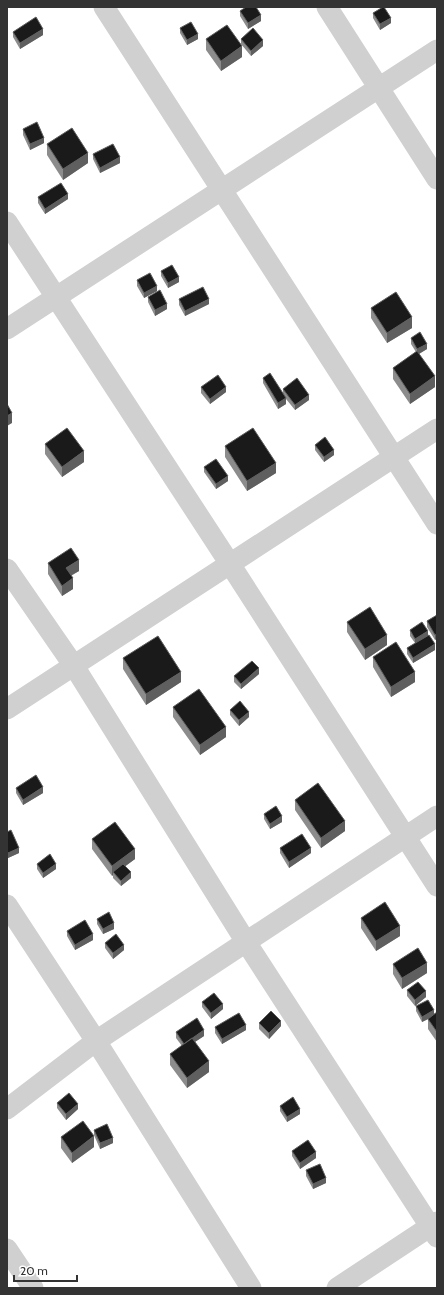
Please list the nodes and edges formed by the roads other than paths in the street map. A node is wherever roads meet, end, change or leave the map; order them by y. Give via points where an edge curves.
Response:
1 (104, 7) edge
2 (327, 7) edge
3 (437, 50) edge
4 (379, 88) junction
5 (437, 179) edge
6 (222, 191) junction
7 (7, 222) edge
8 (56, 298) junction
9 (7, 329) edge
10 (437, 429) edge
11 (394, 457) junction
12 (437, 524) edge
13 (230, 564) junction
14 (7, 569) edge
15 (74, 666) junction
16 (7, 709) edge
17 (437, 816) edge
18 (405, 837) junction
19 (437, 886) edge
20 (7, 906) edge
21 (246, 942) junction
22 (96, 1041) junction
23 (7, 1109) edge
24 (435, 1228) edge
25 (7, 1249) edge
26 (33, 1288) edge
27 (251, 1288) edge
28 (337, 1288) edge

1 - 6 street
2 - 4 street
3 - 4 street
4 - 5 street
4 - 6 street
6 - 8 street
6 - 11 street
7 - 8 street
8 - 9 street
8 - 13 street
10 - 11 street
11 - 12 street
11 - 13 street
13 - 15 street
13 - 18 street
14 - 15 street
15 - 16 street
15 - 21 street
17 - 18 street
18 - 19 street
18 - 21 street
20 - 22 street
21 - 22 street
21 - 24 street
22 - 23 street
22 - 27 street
24 - 28 street
25 - 26 street

